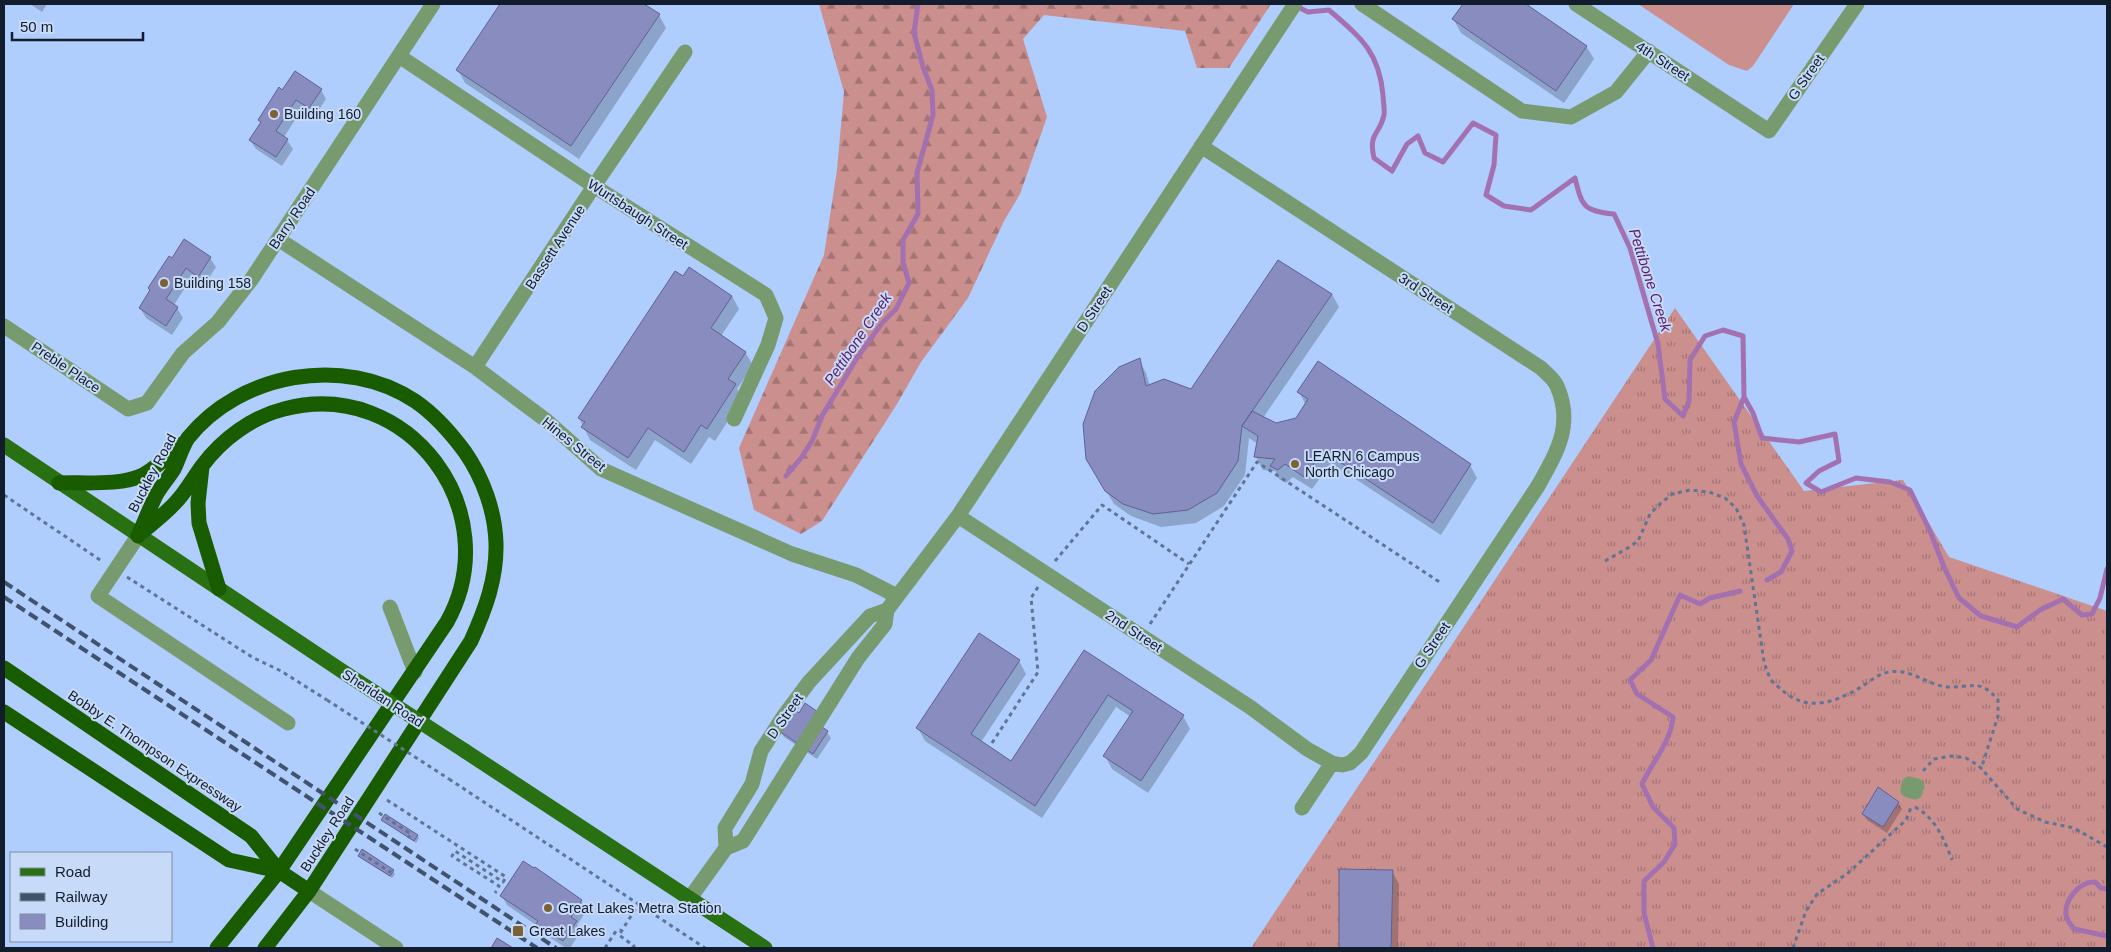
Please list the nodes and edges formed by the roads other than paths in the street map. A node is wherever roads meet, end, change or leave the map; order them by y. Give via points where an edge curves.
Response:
1 (433, 4) edge
2 (1295, 4) edge
3 (1362, 4) edge
4 (1576, 4) edge
5 (1857, 4) edge
6 (1648, 51) junction
7 (686, 52) dead end
8 (399, 56) junction
9 (1750, 118) joint
10 (1201, 146) junction
11 (594, 186) junction
12 (278, 240) junction
13 (4, 326) edge
14 (475, 367) junction
15 (128, 409) joint
16 (734, 419) dead end
17 (187, 440) junction
18 (4, 445) edge
19 (202, 465) junction
20 (59, 483) junction
21 (1538, 486) joint
22 (958, 516) junction
23 (138, 536) junction
24 (219, 589) junction
25 (897, 596) junction
26 (390, 607) dead end
27 (886, 610) junction
28 (4, 668) edge
29 (415, 672) junction
30 (4, 712) edge
31 (288, 723) dead end
32 (1332, 763) junction
33 (1302, 808) dead end
34 (726, 848) junction
35 (280, 871) junction
36 (309, 891) junction
37 (690, 898) junction
38 (217, 948) edge
39 (265, 948) edge
40 (396, 948) edge
41 (765, 948) edge

1 - 8 street, Barry Road
2 - 10 street, D Street
3 - 6 street via 1522,111 1571,117 1616,92
4 - 6 street, 4th Street
5 - 9 street, G Street via 1769,131
6 - 9 street, 4th Street
7 - 11 street, Bassett Avenue
8 - 11 street, Wurtsbaugh Street
8 - 12 street, Barry Road
10 - 21 street, 3rd Street via 1541,368 1557,384 1565,419 1557,453
10 - 22 street, D Street
11 - 14 street, Bassett Avenue
11 - 16 street, Wurtsbaugh Street via 766,295 776,318 768,345
12 - 14 street, Hines Street
12 - 15 street, Barry Road via 218,322 183,353 147,403
13 - 15 street, Preble Place
14 - 25 street, Hines Street via 547,421 601,469 792,554 856,575
17 - 20 highway via 158,464 130,480
17 - 23 highway, Buckley Road
17 - 36 highway, Buckley Road via 225,405 269,384 290,378 345,376 370,381 415,401 453,436 485,489 496,543 493,584 485,610 471,641
18 - 20 main road, Sheridan Road
19 - 23 highway, Buckley Road via 176,502
19 - 24 highway via 199,523
19 - 29 highway, Buckley Road via 217,448 250,424 298,406 338,406 359,410 396,426 414,438 432,456 454,491 467,544 462,586 455,608
20 - 23 main road, Sheridan Road
21 - 32 street, G Street via 1361,753 1350,763
22 - 25 street, D Street
22 - 32 street, 2nd Street
23 - 24 main road, Sheridan Road
23 - 31 street via 98,596
24 - 37 main road, Sheridan Road, bridge
25 - 27 street, D Street
26 - 29 street
27 - 34 street, D Street via 885,624 858,658 743,841
27 - 34 street, D Street via 870,616 809,682 779,724 761,751 748,794 725,828
28 - 35 highway, Bobby E. Thompson Expressway via 251,836
29 - 35 highway, Buckley Road
30 - 35 highway, Bobby E. Thompson Expressway via 229,860
32 - 33 street
34 - 37 street, D Street
35 - 36 highway, Bobby E. Thompson Expressway
35 - 38 highway, Buckley Road
36 - 39 highway, Buckley Road
36 - 40 street
37 - 41 main road, Sheridan Road

